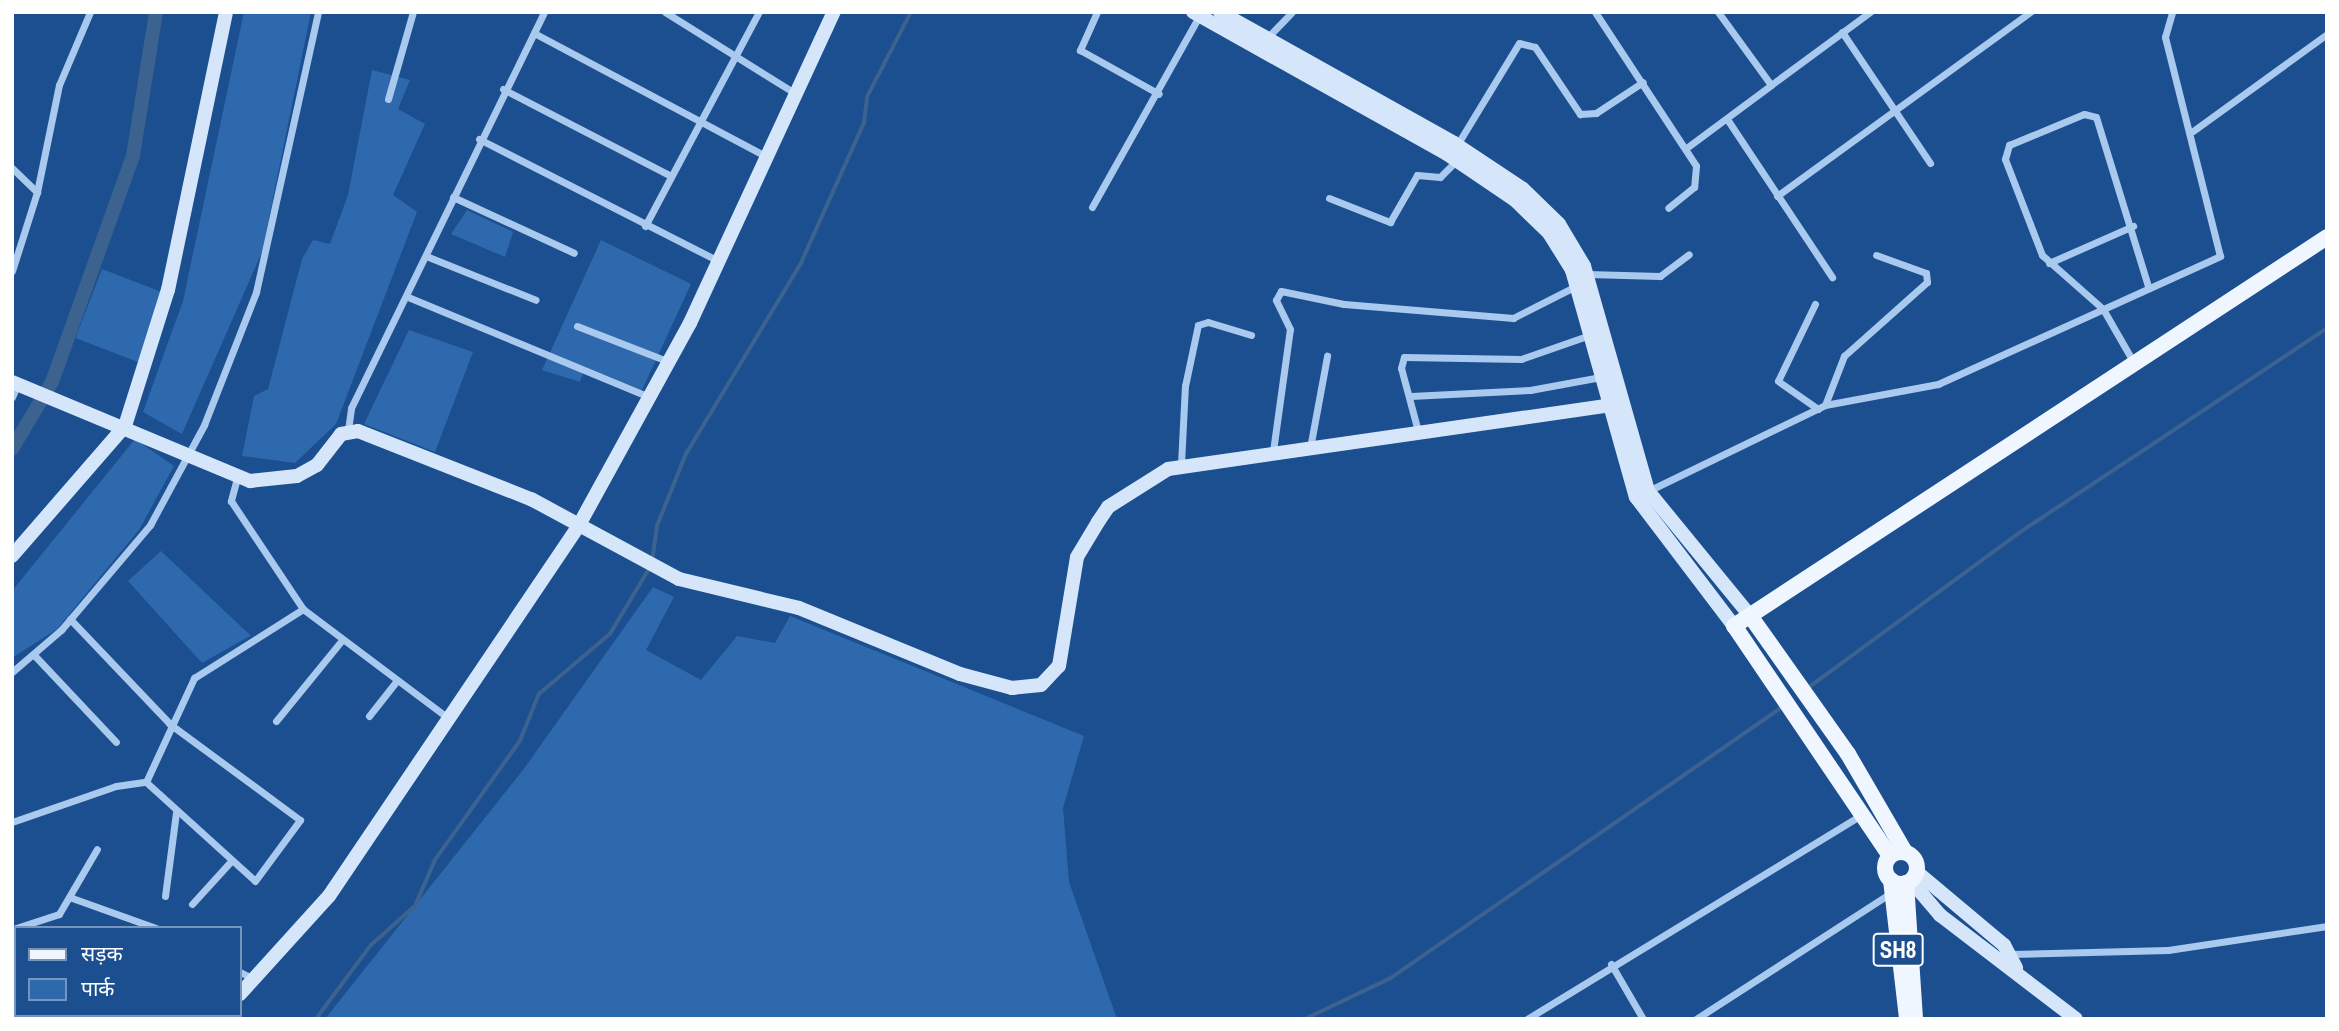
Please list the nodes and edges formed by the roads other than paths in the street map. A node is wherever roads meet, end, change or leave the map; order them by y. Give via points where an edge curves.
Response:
1 (90, 12) edge
2 (226, 12) edge
3 (318, 12) edge
4 (413, 12) edge
5 (665, 12) edge
6 (759, 12) edge
7 (834, 12) edge
8 (1097, 12) edge
9 (1220, 12) edge
10 (1292, 12) edge
11 (1595, 12) edge
12 (1718, 12) edge
13 (1870, 12) edge
14 (2030, 12) edge
15 (2172, 12) edge
16 (542, 13) edge
17 (1196, 14) edge
18 (1843, 32) junction
19 (534, 33) junction
20 (2327, 34) edge
21 (1264, 43) junction
22 (736, 56) junction
23 (1643, 82) junction
24 (1771, 85) junction
25 (503, 89) junction
26 (796, 94) junction
27 (1159, 94) junction
28 (388, 99) dead end
29 (1894, 110) junction
30 (699, 120) junction
31 (1727, 120) junction
32 (2193, 131) junction
33 (479, 139) junction
34 (1457, 145) junction
35 (1689, 146) junction
36 (767, 157) junction
37 (1457, 160) junction
38 (1930, 163) dead end
39 (12, 168) edge
40 (671, 176) junction
41 (37, 192) junction
42 (1777, 196) junction
43 (453, 197) junction
44 (1329, 198) dead end
45 (1092, 207) dead end
46 (1668, 208) dead end
47 (645, 226) junction
48 (2133, 226) junction
49 (2327, 237) edge
50 (574, 253) dead end
51 (1689, 254) dead end
52 (1876, 255) dead end
53 (426, 256) junction
54 (719, 261) junction
55 (2049, 263) junction
56 (12, 271) edge
57 (1587, 274) junction
58 (1832, 277) dead end
59 (1576, 286) junction
60 (2148, 286) junction
61 (408, 297) junction
62 (536, 300) dead end
63 (1815, 304) dead end
64 (2103, 309) junction
65 (577, 326) dead end
66 (1251, 335) dead end
67 (1590, 335) junction
68 (1327, 356) dead end
69 (670, 362) junction
70 (2136, 367) junction
71 (1601, 377) junction
72 (14, 388) edge
73 (1411, 396) junction
74 (650, 397) junction
75 (1615, 405) junction
76 (1821, 407) junction
77 (125, 426) junction
78 (348, 430) junction
79 (1419, 436) junction
80 (1310, 448) junction
81 (1273, 451) junction
82 (185, 456) junction
83 (1181, 464) junction
84 (237, 478) junction
85 (1642, 494) junction
86 (579, 525) junction
87 (12, 556) edge
88 (303, 608) junction
89 (1751, 617) junction
90 (71, 619) junction
91 (1734, 626) junction
92 (342, 640) junction
93 (35, 656) junction
94 (12, 672) edge
95 (395, 683) junction
96 (369, 716) dead end
97 (451, 720) junction
98 (276, 721) dead end
99 (170, 724) junction
100 (116, 742) dead end
101 (146, 782) junction
102 (176, 812) junction
103 (1861, 815) junction
104 (12, 822) edge
105 (97, 849) dead end
106 (1898, 854) junction
107 (232, 860) junction
108 (1903, 882) junction
109 (165, 895) dead end
110 (72, 898) junction
111 (192, 904) dead end
112 (22, 926) edge
113 (150, 926) edge
114 (2327, 926) edge
115 (2013, 961) junction
116 (1611, 964) junction
117 (242, 973) edge
118 (254, 979) junction
119 (242, 992) edge
120 (2076, 1018) edge
121 (1527, 1019) edge
122 (1643, 1019) edge
123 (1696, 1019) edge
124 (1907, 1019) edge
125 (1915, 1019) edge

1 - 41 street via 55,98
2 - 77 main road via 168,290
3 - 82 street via 256,292 209,414
4 - 28 street
5 - 22 street
6 - 22 street
7 - 26 main road
8 - 27 street via 1080,50
9 - 21 main road
10 - 21 street
11 - 23 street
12 - 24 street
13 - 18 street
14 - 29 street
15 - 32 street via 2165,37
16 - 19 street
17 - 21 main road
17 - 27 street
18 - 24 street
18 - 29 street
19 - 25 street
19 - 30 street
20 - 32 street
21 - 34 main road
21 - 37 main road
22 - 26 street
22 - 30 street
23 - 34 street via 1585,115 1535,47 1519,43
23 - 35 street
24 - 31 street
25 - 33 street
25 - 40 street
26 - 36 main road
27 - 45 street
29 - 38 street
29 - 42 street
30 - 36 street
30 - 40 street
31 - 35 street
31 - 42 street
32 - 60 street via 2220,256
33 - 43 street
33 - 47 street
34 - 57 main road via 1545,209 1569,237
35 - 46 street via 1697,180
36 - 54 main road
37 - 44 street via 1445,175 1417,175 1390,222
37 - 59 main road via 1536,219 1558,244
39 - 41 street
40 - 47 street
41 - 56 street
42 - 58 street
43 - 50 street
43 - 53 street
47 - 54 street
48 - 55 street
48 - 55 street via 2092,113 2015,142 2005,159
48 - 60 street
49 - 70 main road
51 - 57 street via 1660,276
52 - 76 street via 1928,278 1844,356
53 - 61 street
53 - 62 street
54 - 69 main road
55 - 64 street
57 - 75 main road
59 - 67 main road
59 - 81 street via 1513,318 1344,304 1282,291 1276,300 1290,329
60 - 64 street
61 - 74 street
61 - 78 street via 351,408
63 - 76 street via 1778,381
64 - 70 street
64 - 76 street via 1938,384
65 - 69 street
66 - 83 street via 1208,322 1198,325 1185,386
67 - 71 main road
67 - 73 street via 1530,358 1404,357 1401,368
68 - 80 street
69 - 74 main road
70 - 89 main road
71 - 73 street via 1530,390
71 - 75 main road
72 - 77 main road
73 - 79 street
74 - 86 main road
75 - 79 main road
75 - 85 main road
76 - 85 street
77 - 82 main road
77 - 87 main road
78 - 84 main road via 317,465 297,475
78 - 86 main road via 531,499
79 - 80 main road
80 - 81 main road
81 - 83 main road
82 - 84 main road
82 - 90 street via 150,525
83 - 86 main road via 1108,507 1084,542 1065,650 1041,685 990,683 799,608 659,572
84 - 88 street via 231,501
85 - 89 main road
85 - 91 main road
86 - 97 main road
88 - 92 street
88 - 99 street via 194,678
89 - 91 main road
89 - 106 main road via 1826,721
90 - 93 street
90 - 99 street
91 - 103 main road
92 - 95 street
92 - 98 street
93 - 94 street
93 - 100 street
95 - 96 street
95 - 97 street
97 - 118 main road via 329,896
99 - 101 street
99 - 107 street via 300,820 255,881
101 - 102 street
101 - 104 street via 116,786
102 - 107 street
102 - 109 street
103 - 106 main road
103 - 116 street
105 - 110 street
106 - 108 main road, SH8
106 - 108 main road, SH8 via 1886,871
107 - 111 street
108 - 115 main road via 1940,915
108 - 123 street
108 - 124 main road, SH8
108 - 125 main road, SH8
110 - 112 street via 54,917
110 - 113 street
114 - 115 street via 2168,950
115 - 120 main road
116 - 121 street
116 - 122 street
117 - 118 street
118 - 119 main road

